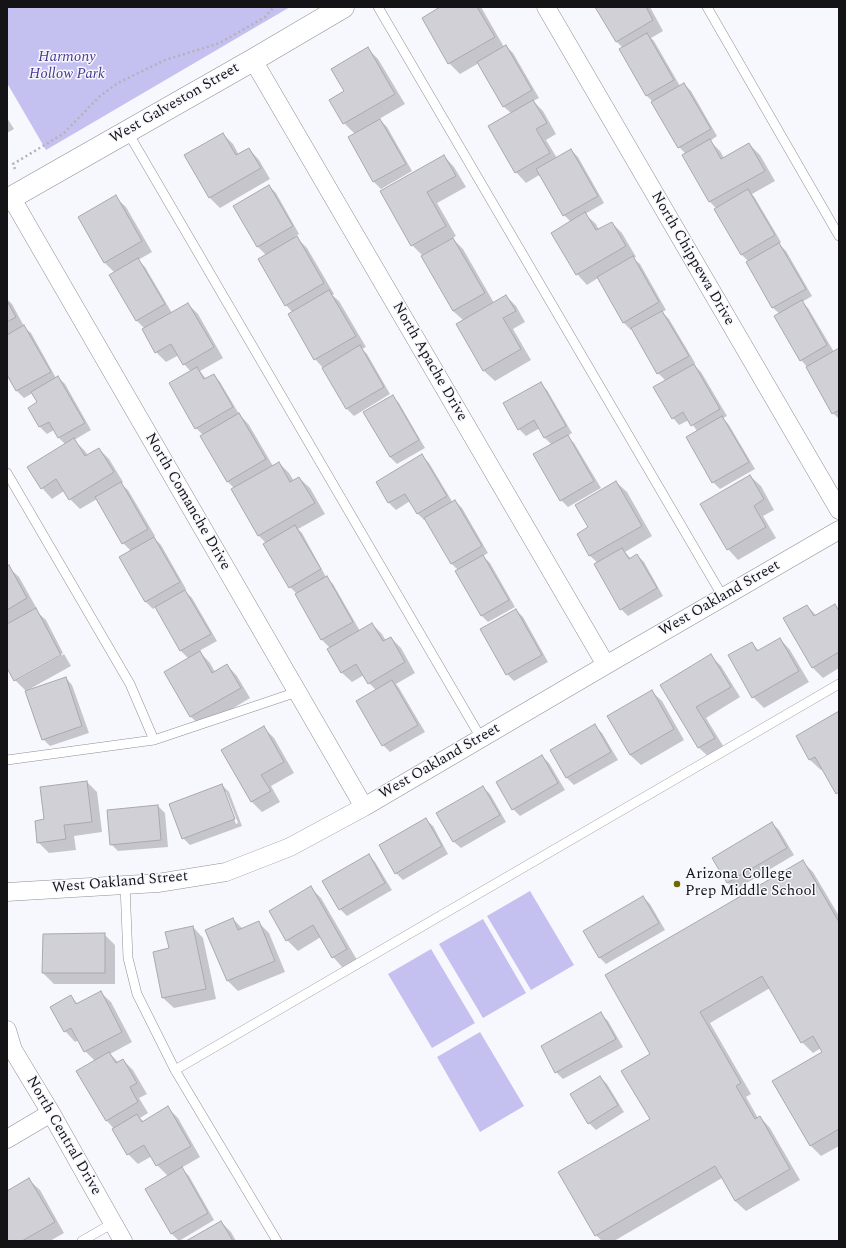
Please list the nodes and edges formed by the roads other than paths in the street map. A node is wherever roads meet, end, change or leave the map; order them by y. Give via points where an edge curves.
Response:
1 (343, 7) edge
2 (378, 7) edge
3 (546, 7) edge
4 (707, 7) edge
5 (253, 60) junction
6 (127, 131) junction
7 (15, 195) edge
8 (839, 236) edge
9 (7, 473) edge
10 (839, 510) edge
11 (839, 530) edge
12 (723, 597) junction
13 (606, 664) junction
14 (839, 684) edge
15 (298, 692) junction
16 (481, 738) junction
17 (154, 740) junction
18 (7, 760) edge
19 (364, 807) junction
20 (125, 885) junction
21 (7, 892) edge
22 (7, 1030) edge
23 (175, 1070) junction
24 (51, 1113) junction
25 (7, 1139) edge
26 (113, 1223) junction
27 (82, 1241) edge
28 (123, 1241) edge
29 (277, 1241) edge

1 - 5 street, West Galveston Street
2 - 12 lane
3 - 10 street, North Chippewa Drive
4 - 8 lane
5 - 6 street, West Galveston Street
5 - 13 street, North Apache Drive
6 - 7 street, West Galveston Street
6 - 16 lane
7 - 15 street, North Comanche Drive
9 - 17 lane via 130,684
11 - 12 street, West Oakland Street
12 - 13 street, West Oakland Street
13 - 16 street, West Oakland Street
14 - 23 lane
15 - 17 lane
15 - 19 street, North Comanche Drive
16 - 19 street, West Oakland Street
17 - 18 lane
19 - 20 street, West Oakland Street via 290,847 226,872 158,883
20 - 21 street, West Oakland Street
20 - 23 lane via 128,958 138,994
22 - 24 street, North Central Drive via 13,1050
23 - 29 lane
24 - 25 street
24 - 26 street, North Central Drive
26 - 27 lane
26 - 28 street, North Central Drive

